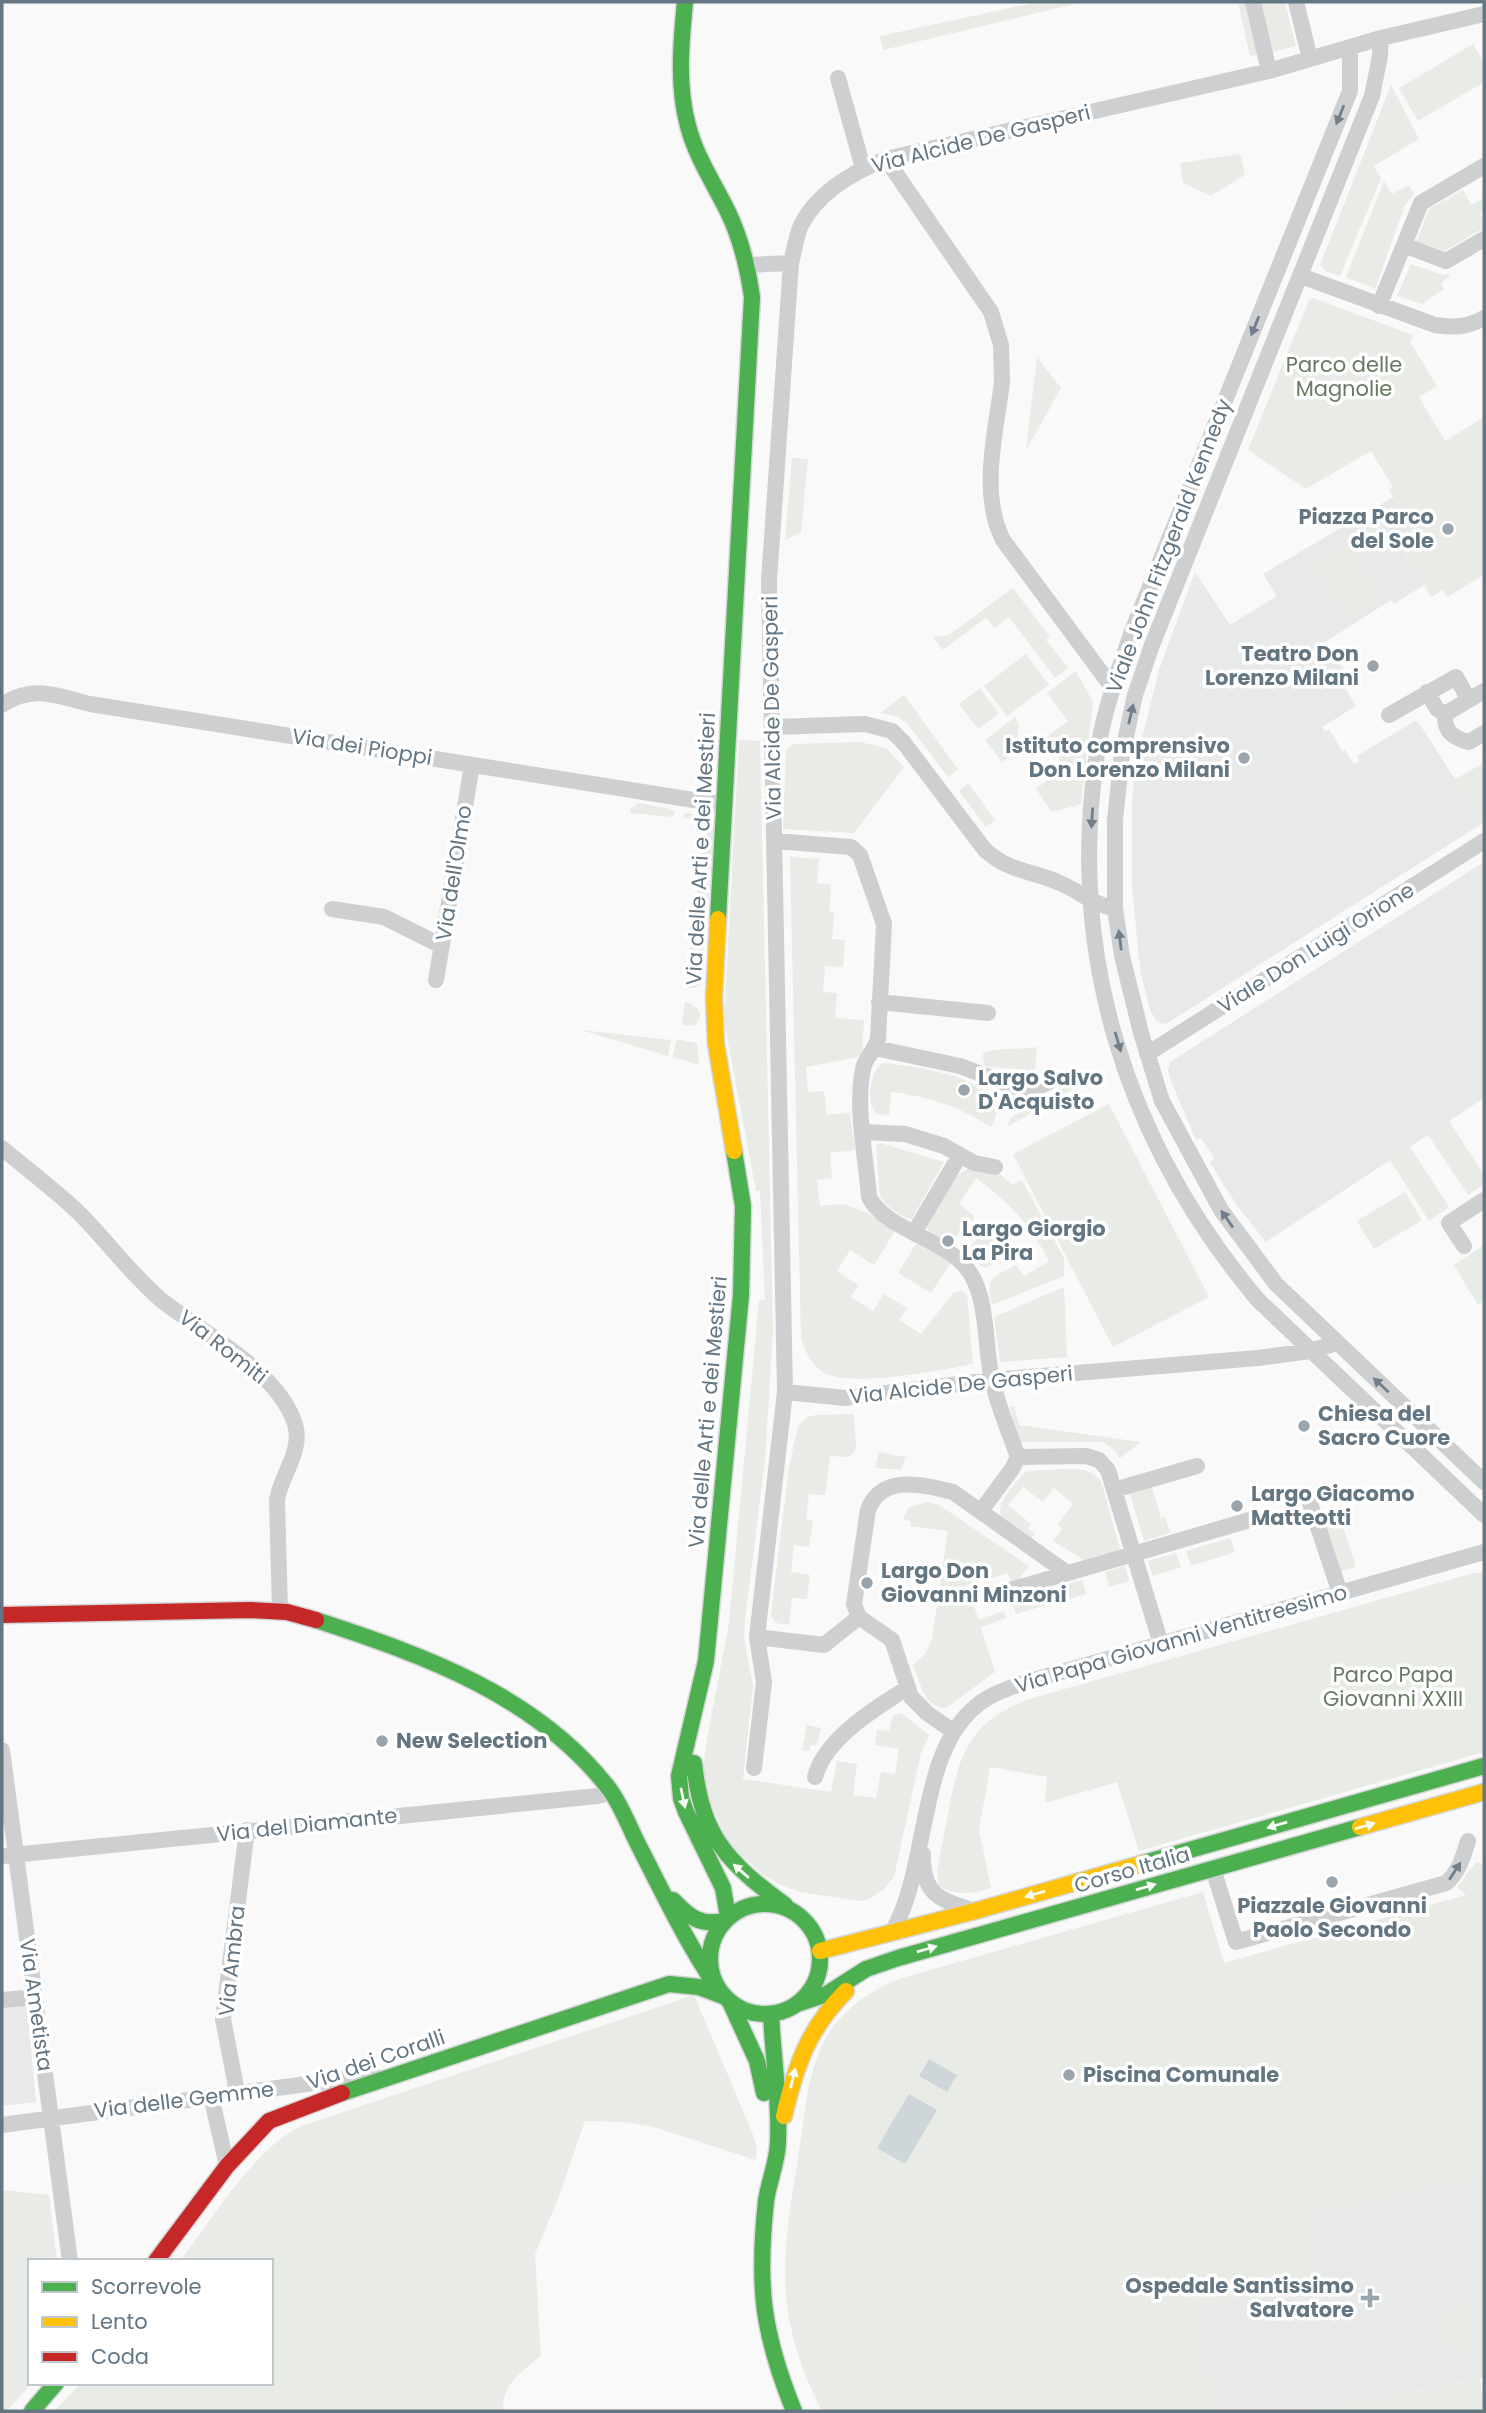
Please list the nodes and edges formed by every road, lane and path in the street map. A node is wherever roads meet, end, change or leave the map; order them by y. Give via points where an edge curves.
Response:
1 (685, 2) edge
2 (1253, 2) edge
3 (1296, 2) edge
4 (1484, 14) edge
5 (1381, 38) junction
6 (1350, 48) junction
7 (1310, 59) junction
8 (1269, 71) junction
9 (838, 78) dead end
10 (886, 159) junction
11 (1484, 166) edge
12 (863, 168) junction
13 (1484, 239) edge
14 (1404, 245) junction
15 (791, 263) junction
16 (748, 265) junction
17 (1301, 276) junction
18 (1379, 306) junction
19 (1484, 318) edge
20 (1112, 687) junction
21 (1484, 691) edge
22 (1427, 692) junction
23 (1469, 700) junction
24 (2, 705) edge
25 (1444, 714) junction
26 (1389, 715) dead end
27 (773, 727) junction
28 (1484, 733) edge
29 (472, 765) junction
30 (725, 805) junction
31 (775, 841) junction
32 (1484, 841) edge
33 (1100, 907) junction
34 (332, 909) dead end
35 (442, 946) junction
36 (436, 980) dead end
37 (879, 1002) junction
38 (988, 1013) dead end
39 (876, 1048) junction
40 (1147, 1054) junction
41 (1051, 1080) dead end
42 (864, 1132) junction
43 (2, 1148) edge
44 (960, 1155) junction
45 (995, 1167) dead end
46 (1484, 1200) edge
47 (914, 1233) junction
48 (1464, 1246) dead end
49 (1337, 1343) junction
50 (1310, 1351) junction
51 (992, 1380) junction
52 (785, 1392) junction
53 (1018, 1457) junction
54 (1197, 1466) dead end
55 (1484, 1482) edge
56 (1114, 1490) junction
57 (1310, 1503) dead end
58 (981, 1511) junction
59 (1484, 1515) edge
60 (1253, 1519) dead end
61 (1484, 1552) edge
62 (1133, 1553) junction
63 (1068, 1573) junction
64 (1340, 1593) junction
65 (986, 1597) dead end
66 (280, 1611) junction
67 (2, 1615) edge
68 (859, 1617) junction
69 (757, 1637) junction
70 (1161, 1644) junction
71 (908, 1687) junction
72 (697, 1708) junction
73 (954, 1732) junction
74 (2, 1755) edge
75 (1484, 1766) edge
76 (754, 1768) dead end
77 (815, 1777) dead end
78 (611, 1792) junction
79 (1484, 1792) edge
80 (247, 1830) junction
81 (923, 1834) junction
82 (1468, 1841) dead end
83 (9, 1856) edge
84 (1213, 1869) junction
85 (659, 1886) junction
86 (975, 1911) junction
87 (795, 1912) junction
88 (723, 1924) junction
89 (892, 1932) junction
90 (820, 1951) junction
91 (898, 1958) junction
92 (698, 1960) junction
93 (668, 1984) junction
94 (723, 1995) junction
95 (35, 1997) junction
96 (2, 2000) edge
97 (797, 2004) junction
98 (771, 2014) junction
99 (408, 2070) junction
100 (263, 2090) junction
101 (237, 2092) junction
102 (211, 2096) junction
103 (51, 2118) junction
104 (269, 2121) junction
105 (2, 2125) edge
106 (778, 2145) junction
107 (227, 2166) junction
108 (768, 2193) junction
109 (70, 2259) edge
110 (157, 2259) edge
111 (54, 2385) edge
112 (32, 2411) edge
113 (794, 2411) edge

1 - 16 street, Via delle Arti e dei Mestieri via 681,61 685,117
2 - 8 street
3 - 7 street
4 - 5 street, Via Alcide De Gasperi
5 - 6 street, Via Alcide De Gasperi
5 - 17 street, Viale John Fitzgerald Kennedy via 1372,96
6 - 7 street, Via Alcide De Gasperi
6 -> 20 street, Viale John Fitzgerald Kennedy via 1350,91
7 - 8 street, Via Alcide De Gasperi
8 - 10 street, Via Alcide De Gasperi
9 - 12 street
10 - 12 street, Via Alcide De Gasperi
10 - 20 street via 998,328 1003,363 990,494 996,527
11 - 14 street via 1420,203
12 - 15 street, Via Alcide De Gasperi via 809,211
13 - 14 street via 1446,261
14 - 18 street
15 - 16 street
15 - 27 street, Via Alcide De Gasperi via 769,581
16 - 30 street, Via delle Arti e dei Mestieri via 752,297
17 - 18 street
33 -> 17 street, Viale John Fitzgerald Kennedy via 1135,695
18 - 19 street via 1455,328
20 -> 33 street, Viale John Fitzgerald Kennedy via 1098,748 1092,817
21 - 23 street
22 - 23 street via 1455,677
22 - 25 street
22 - 26 street
23 - 25 street
24 - 29 street, Via dei Pioppi via 38,691 90,705
25 - 28 street via 1447,731 1459,740 1469,741
27 - 31 street, Via Alcide De Gasperi
27 - 33 street via 864,724 892,731 997,861 1049,878
29 - 30 street, Via dei Pioppi
29 - 35 street, Via dell'Olmo
30 - 72 street, Via delle Arti e dei Mestieri via 714,998 716,1044 743,1206 743,1249 706,1661
31 - 37 street via 852,847 860,855 884,924
31 - 52 street, Via Alcide De Gasperi
32 - 40 street, Viale Don Luigi Orione
40 -> 33 street, Viale John Fitzgerald Kennedy via 1122,956
33 -> 50 street, Viale John Fitzgerald Kennedy via 1100,979 1141,1115 1171,1175 1230,1266
34 - 35 street via 384,917
35 - 36 street, Via dell'Olmo
37 - 38 street
37 - 39 street
39 - 41 street via 960,1066 1018,1088 1036,1088
39 - 42 street via 864,1065 860,1090
49 -> 40 street, Viale John Fitzgerald Kennedy via 1276,1284 1221,1210 1162,1101
42 - 44 street via 905,1134
42 - 47 street via 869,1197 873,1205
43 - 66 street, Via Romiti via 80,1214 160,1299 262,1375 283,1398 298,1435 277,1499
44 - 45 street
44 - 47 street
46 - 48 street via 1449,1223
47 - 51 street via 950,1253 974,1278
49 - 50 street, Via Alcide De Gasperi
55 -> 49 street, Viale John Fitzgerald Kennedy
50 - 51 street, Via Alcide De Gasperi
50 - 59 street, Viale John Fitzgerald Kennedy
51 - 52 street, Via Alcide De Gasperi via 845,1398
51 - 53 street
52 - 69 street
53 - 56 street via 1086,1455 1108,1470
53 - 58 street
54 - 56 street
56 - 62 street
57 - 64 street
58 - 63 street
58 - 68 street via 953,1492 936,1488 900,1484 878,1493 868,1510 854,1604
60 - 62 street
61 - 64 street, Via Papa Giovanni Ventitreesimo
62 - 63 street
62 - 70 street
63 - 65 street
64 - 70 street, Via Papa Giovanni Ventitreesimo
66 - 67 street
66 - 78 street via 373,1639 472,1679 542,1722 571,1746
68 - 69 street via 824,1645
68 - 71 street via 892,1640
69 - 76 street via 764,1682
70 - 73 street, Via Papa Giovanni Ventitreesimo via 998,1693 976,1706
71 - 73 street via 911,1698 926,1713
71 - 77 street via 847,1732 824,1757
87 -> 72 street via 735,1867 710,1830 695,1790
72 -> 88 street via 686,1738 681,1797 729,1901
73 - 81 street, Via Papa Giovanni Ventitreesimo via 937,1767
74 - 83 street, Via Ametista
75 -> 86 street, Corso Italia
78 - 80 street, Via del Diamante
78 - 85 street
84 -> 79 street, Corso Italia
80 - 83 street, Via del Diamante
80 - 101 street, Via Ambra via 223,2020
81 - 86 street via 922,1873 930,1890 944,1901
81 - 89 street
84 -> 82 street via 1236,1942 1446,1883 1460,1865
83 - 95 street, Via Ametista
91 -> 84 street, Corso Italia
85 - 88 street via 691,1918 702,1924
85 - 92 street
86 - 89 street, Corso Italia
87 - 88 street via 761,1904 744,1908
87 - 90 street via 816,1936
88 - 92 street
88 - 94 street via 709,1960
89 - 90 street, Corso Italia
90 - 97 street via 816,1981
91 - 97 street, Corso Italia
106 -> 91 street via 794,2070 818,2020 854,1985
92 - 93 street
92 - 94 street
93 - 94 street
93 - 99 street, Via dei Coralli
94 - 98 street via 749,2012
94 - 108 street via 757,2061 763,2087
95 - 96 street
95 - 103 street, Via Ametista
97 - 98 street
98 - 106 street
99 - 100 street, Via delle Gemme
99 - 104 street, Via dei Coralli
100 - 101 street, Via delle Gemme
100 - 104 street
101 - 102 street, Via delle Gemme
102 - 103 street, Via delle Gemme
102 - 107 street
103 - 105 street, Via delle Gemme
103 - 109 street, Via Ametista
104 - 107 street, Via dei Coralli
106 - 108 street
107 - 110 street, Via dei Coralli
108 - 113 street via 760,2261 763,2318
111 - 112 street

